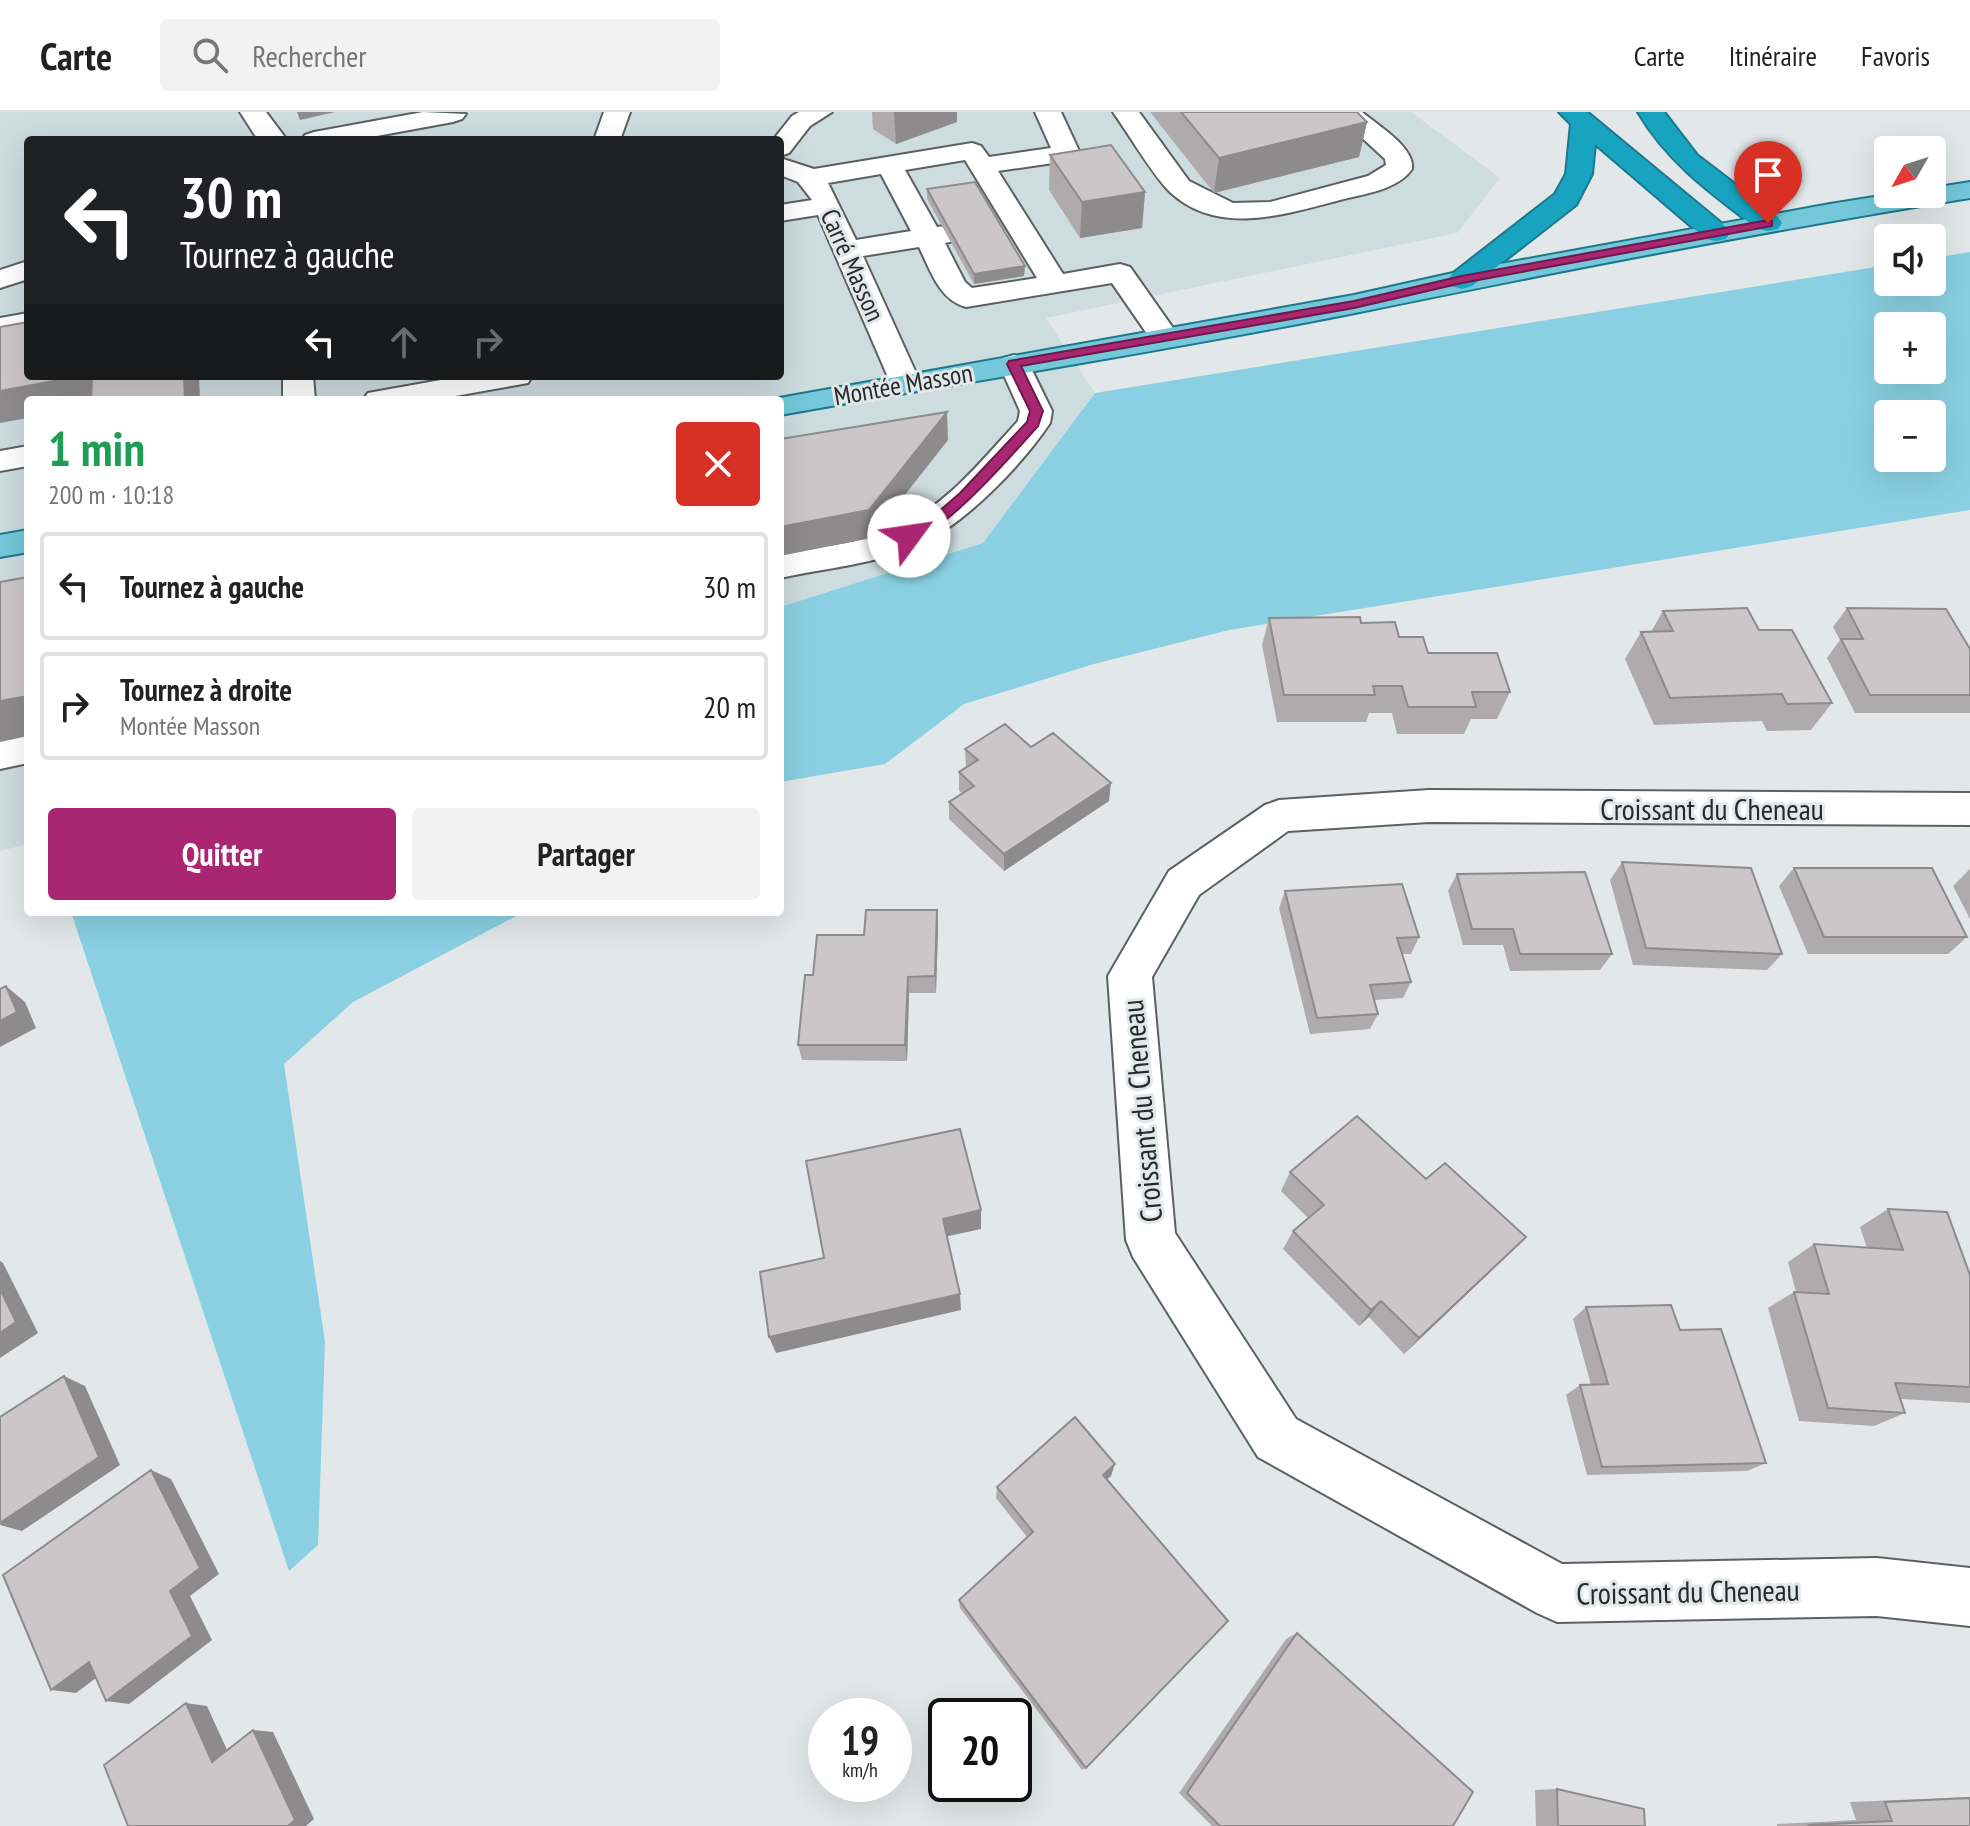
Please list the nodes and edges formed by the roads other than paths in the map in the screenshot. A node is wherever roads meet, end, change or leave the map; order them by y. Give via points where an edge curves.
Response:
1 (253, 112) edge
2 (617, 112) edge
3 (819, 112) edge
4 (1048, 112) edge
5 (1126, 112) edge
6 (1347, 112) edge
7 (1651, 112) edge
8 (459, 113) edge
9 (1578, 117) edge
10 (385, 120) edge
11 (269, 136) edge
12 (328, 136) edge
13 (463, 136) edge
14 (608, 136) edge
15 (784, 143) edge
16 (888, 151) junction
17 (982, 166) junction
18 (784, 167) edge
19 (818, 176) junction
20 (1970, 190) edge
21 (827, 206) junction
22 (784, 212) edge
23 (1017, 223) junction
24 (1768, 223) junction
25 (1716, 233) junction
26 (928, 237) junction
27 (846, 250) junction
28 (24, 271) edge
29 (0, 279) edge
30 (1462, 280) junction
31 (1056, 285) junction
32 (24, 323) edge
33 (0, 327) edge
34 (1165, 338) junction
35 (1014, 364) junction
36 (494, 380) edge
37 (905, 384) junction
38 (402, 396) edge
39 (784, 405) edge
40 (24, 457) edge
41 (0, 461) edge
42 (24, 542) edge
43 (0, 546) edge
44 (784, 565) edge
45 (24, 749) edge
46 (0, 754) edge
47 (1970, 809) edge
48 (1970, 1597) edge

1 - 11 street
2 - 14 street
3 - 15 street via 801,121
4 - 17 street via 1067,153
5 - 6 street via 1180,187 1213,206 1253,212 1377,182 1399,169 1396,155
7 - 24 highway via 1684,157
8 - 10 street
8 - 13 street
9 - 25 highway
9 - 30 highway via 1579,174 1566,199
10 - 12 street
16 - 17 street via 972,151
16 - 19 street
16 - 26 street
17 - 23 street
18 - 19 street, Carré Masson
19 - 21 street, Carré Masson
20 - 24 main road, Montée Masson
21 - 22 street
21 - 27 street, Carré Masson
23 - 26 street
23 - 31 street
24 - 25 main road, Montée Masson
25 - 30 main road, Montée Masson
26 - 27 street
26 - 31 street via 953,286 966,298
27 - 37 street, Carré Masson
28 - 29 street
30 - 34 main road, Montée Masson
31 - 34 street via 1120,273
32 - 33 street
34 - 35 main road, Montée Masson
35 - 37 main road, Montée Masson
35 - 44 street via 1036,411 1034,423 954,506 896,541
36 - 38 street
37 - 39 main road, Montée Masson
40 - 41 street
42 - 43 main road
45 - 46 street
47 - 48 street, Croissant du Cheneau via 1429,806 1279,816 1184,883 1130,976 1151,1240 1277,1438 1557,1593 1877,1587

